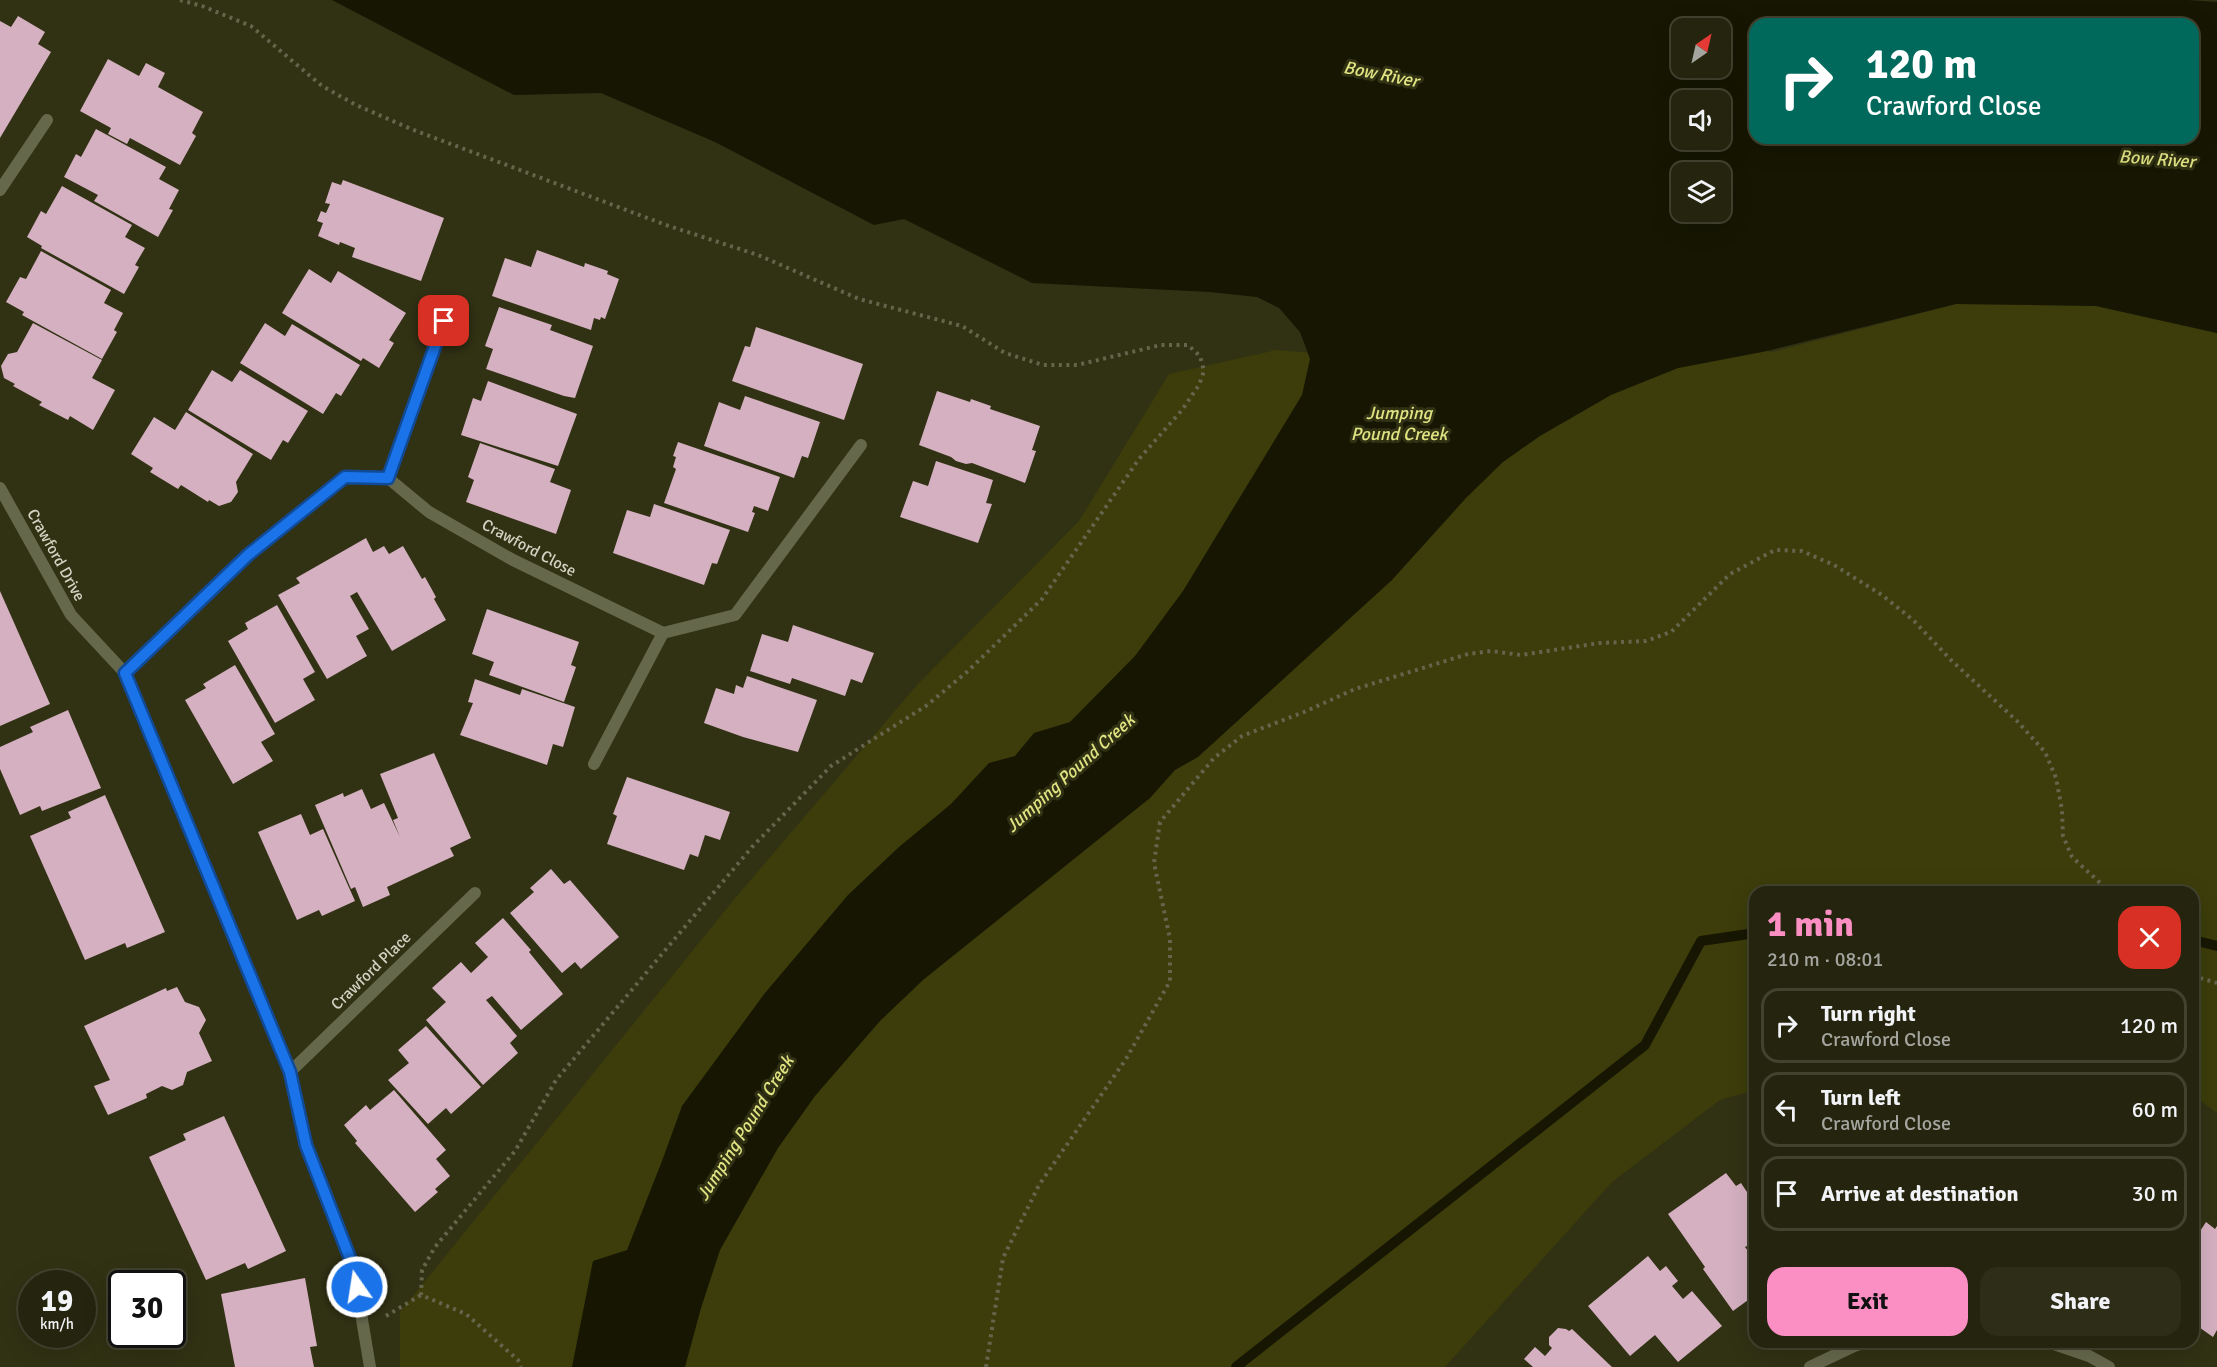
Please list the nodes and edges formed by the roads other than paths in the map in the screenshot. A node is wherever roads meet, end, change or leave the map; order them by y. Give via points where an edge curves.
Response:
1 (47, 120) dead end
2 (0, 190) edge
3 (444, 321) dead end
4 (861, 445) dead end
5 (388, 478) junction
6 (0, 488) edge
7 (663, 633) junction
8 (125, 673) junction
9 (594, 764) dead end
10 (475, 893) dead end
11 (290, 1072) junction
12 (1850, 1348) edge
13 (2066, 1348) edge
14 (370, 1367) edge
15 (1810, 1367) edge
16 (2109, 1367) edge

1 - 2 street
3 - 5 street
4 - 7 street via 735,615
5 - 7 street, Crawford Close via 429,512 513,560
5 - 8 street via 345,477 248,555
6 - 8 street, Crawford Drive via 71,615
7 - 9 street
8 - 11 street, Crawford Drive
10 - 11 street, Crawford Place
11 - 14 street, Crawford Drive via 306,1145 353,1266
12 - 15 street
13 - 16 street

